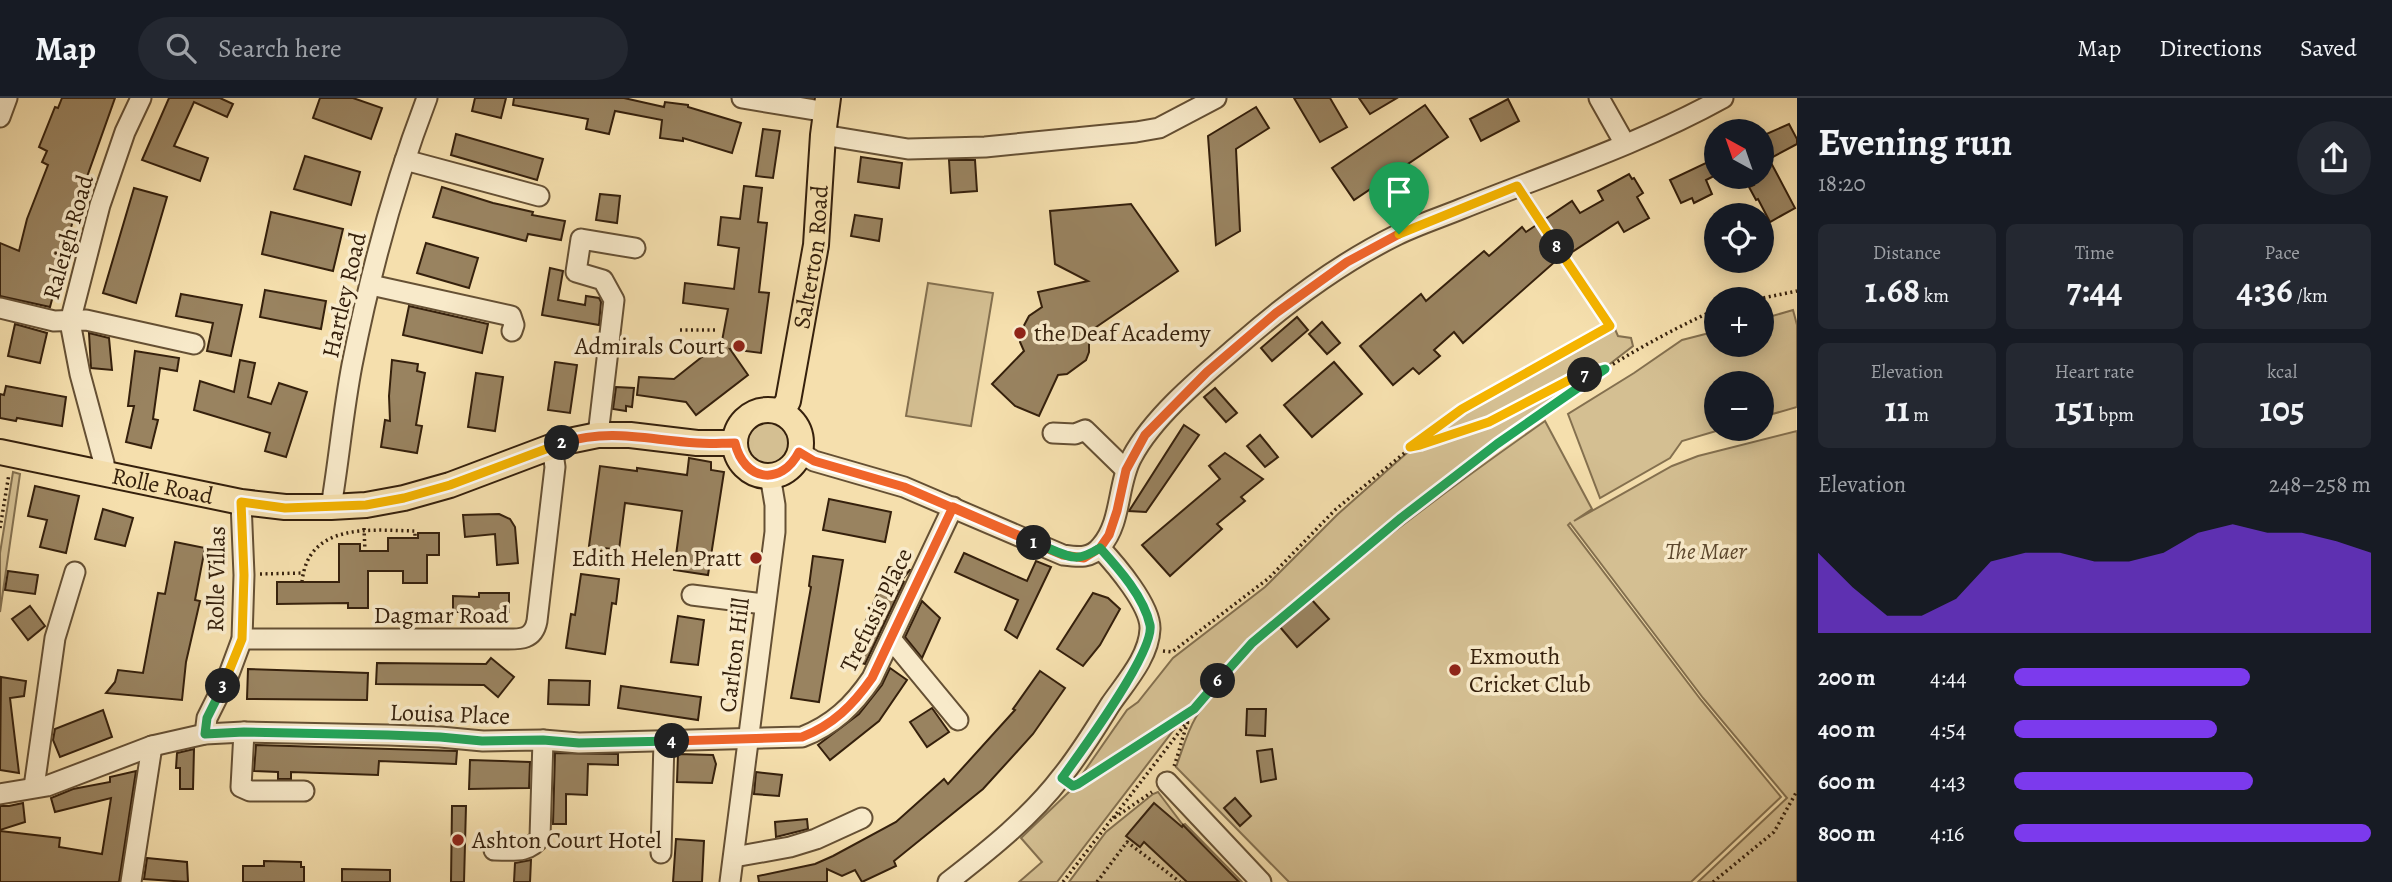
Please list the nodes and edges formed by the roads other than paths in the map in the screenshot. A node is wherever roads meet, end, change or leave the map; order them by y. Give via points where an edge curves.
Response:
1 (7, 98) edge
2 (141, 98) edge
3 (427, 98) edge
4 (742, 98) edge
5 (1216, 98) edge
6 (1599, 98) edge
7 (1723, 98) edge
8 (826, 115) edge
9 (0, 117) edge
10 (1625, 144) junction
11 (405, 160) junction
12 (539, 196) dead end
13 (635, 248) dead end
14 (371, 285) junction
15 (0, 308) edge
16 (70, 322) junction
17 (512, 331) dead end
18 (194, 344) dead end
19 (781, 412) junction
20 (1054, 433) dead end
21 (598, 435) junction
22 (735, 443) junction
23 (552, 446) junction
24 (799, 452) junction
25 (7, 453) edge
26 (1126, 470) junction
27 (105, 475) junction
28 (770, 475) junction
29 (241, 502) junction
30 (953, 507) junction
31 (331, 508) junction
32 (1100, 548) junction
33 (75, 572) dead end
34 (692, 595) dead end
35 (764, 604) junction
36 (242, 639) junction
37 (891, 639) junction
38 (958, 720) dead end
39 (244, 732) junction
40 (205, 734) junction
41 (543, 740) junction
42 (747, 740) junction
43 (664, 741) junction
44 (152, 746) junction
45 (1167, 782) road end
46 (34, 788) junction
47 (304, 791) dead end
48 (0, 794) edge
49 (862, 818) dead end
50 (494, 850) dead end
51 (661, 853) dead end
52 (734, 857) junction
53 (131, 882) edge
54 (730, 882) edge
55 (948, 882) edge
56 (1261, 882) edge

1 - 9 street
2 - 16 street, Raleigh Road via 100,205
3 - 11 street, Hartley Road
4 - 8 street
5 - 8 street via 1158,128 985,148 908,149
6 - 10 street
7 - 10 street
8 - 19 main road, Salterton Road via 816,246 788,401
10 - 26 street via 1399,234 1347,262 1253,332 1197,382 1145,435
11 - 12 street
11 - 14 street, Hartley Road
13 - 21 street via 581,239 576,272 603,280 614,300
14 - 17 street via 511,316
14 - 31 street, Hartley Road via 352,366
15 - 16 street
16 - 18 street via 86,320
16 - 27 street, Raleigh Road
19 - 22 main road via 755,412 737,430
19 - 24 main road via 794,422 800,436
20 - 26 street via 1085,430
21 - 22 main road, Rolle Road
21 - 23 main road, Rolle Road
22 - 28 main road via 746,467
23 - 31 main road, Rolle Road via 404,498
23 - 36 street, Dagmar Road via 554,480 537,621 531,636
24 - 28 main road via 793,464
24 - 30 street
25 - 27 main road, Rolle Road
26 - 32 street via 1109,535
27 - 29 main road, Rolle Road
28 - 35 street, Carlton Hill via 775,532
29 - 31 main road, Rolle Road
29 - 36 street, Rolle Villas
30 - 32 street via 1063,555 1084,558
30 - 37 street, Trefusis Place
32 - 55 street via 1151,626 1144,650 1062,778
33 - 46 street via 55,638
34 - 35 street
35 - 42 street, Carlton Hill
36 - 40 street, Rolle Villas via 207,718
37 - 38 street
37 - 42 street, Trefusis Place via 872,678 840,716 802,737
39 - 40 street, Louisa Place
39 - 41 street, Louisa Place
39 - 47 street via 241,787
40 - 44 street, Louisa Place
41 - 43 street, Louisa Place
41 - 50 street via 540,837 525,850
42 - 43 street, Louisa Place
42 - 52 street, Carlton Hill
43 - 51 street
44 - 46 street, Louisa Place
44 - 53 street
45 - 56 street
46 - 48 street, Louisa Place
49 - 52 street via 790,847
52 - 54 street, Carlton Hill

